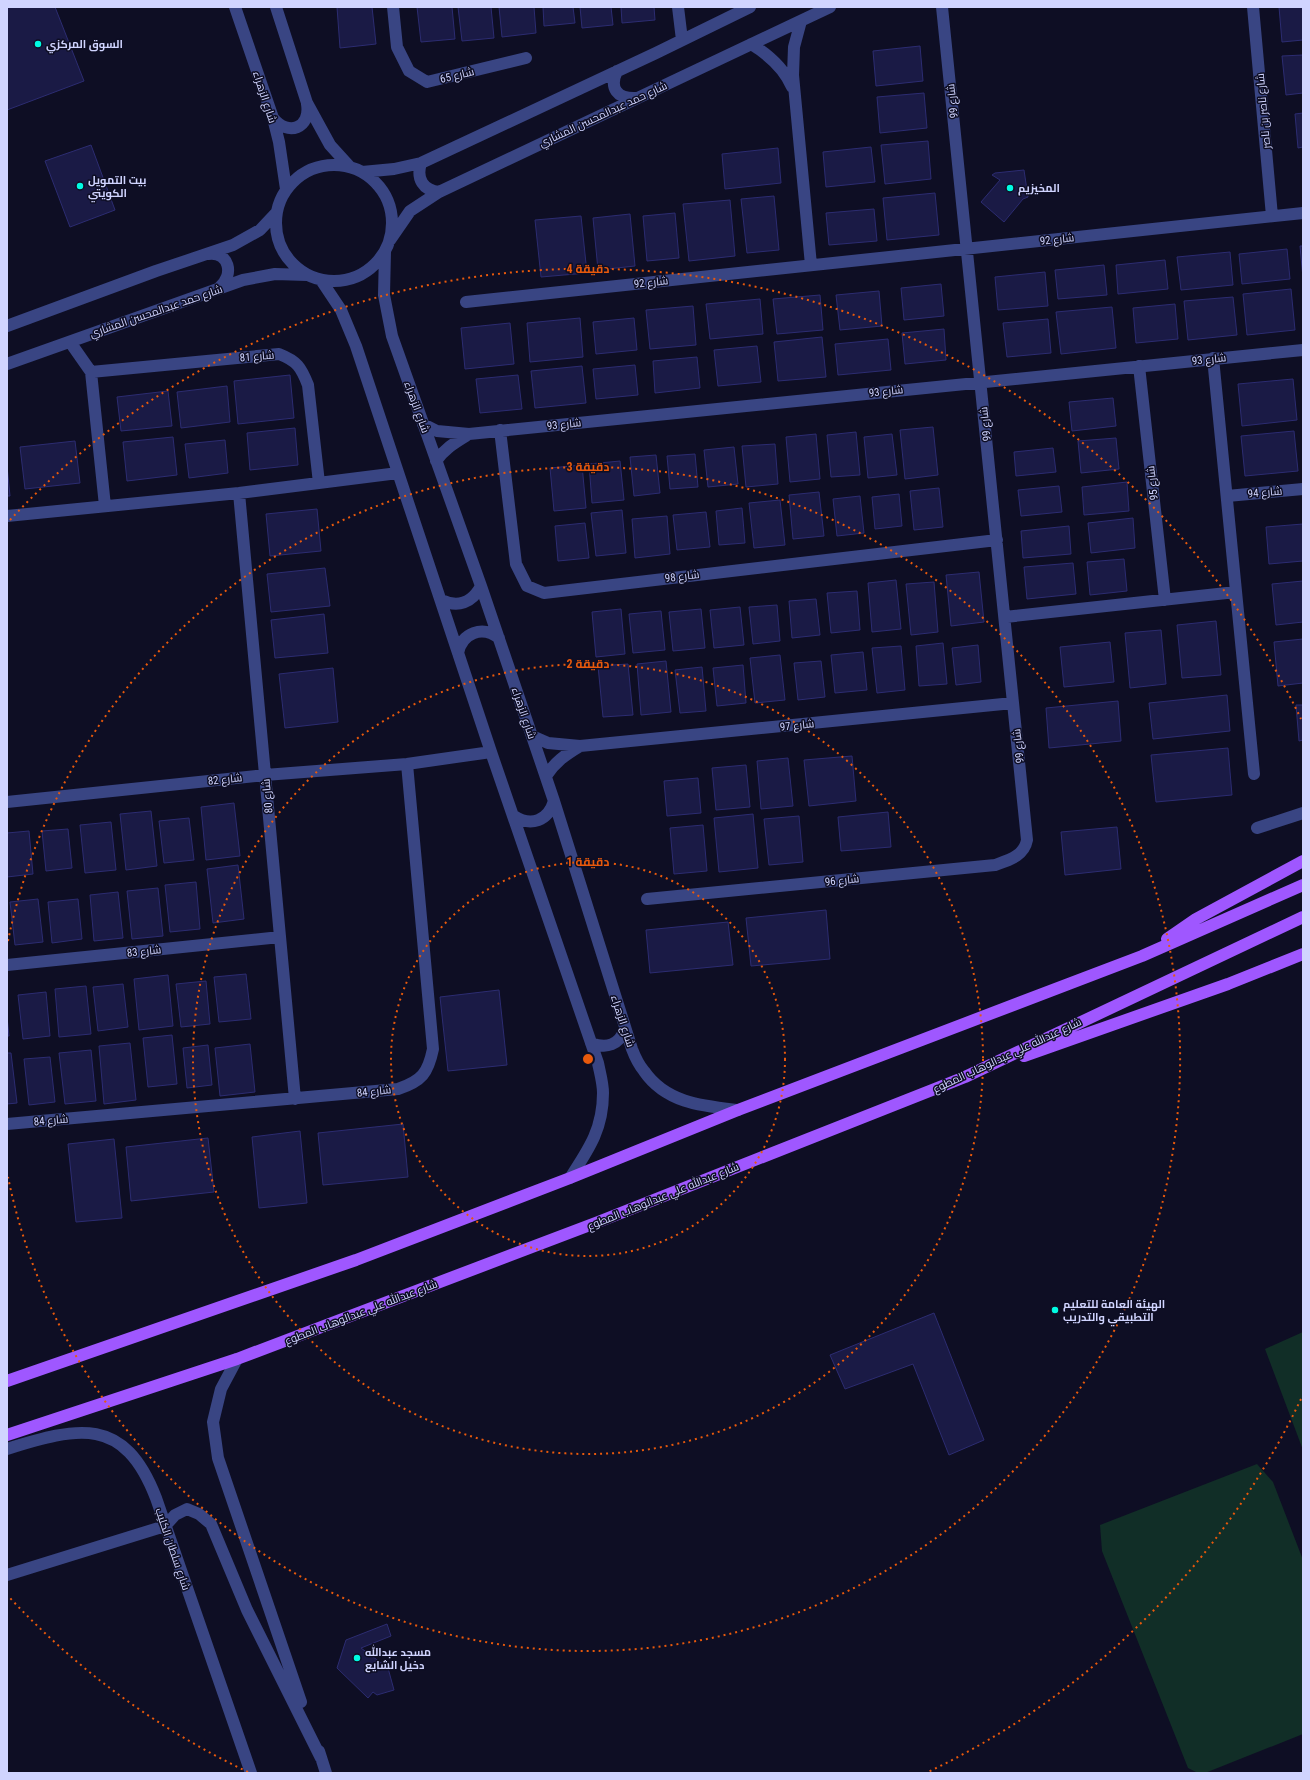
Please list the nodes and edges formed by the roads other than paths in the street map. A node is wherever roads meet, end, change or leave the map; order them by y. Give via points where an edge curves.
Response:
1 (235, 7) edge
2 (276, 7) edge
3 (393, 7) edge
4 (678, 7) edge
5 (750, 7) edge
6 (830, 7) edge
7 (942, 7) edge
8 (1253, 7) edge
9 (801, 21) junction
10 (682, 40) junction
11 (751, 44) junction
12 (526, 58) dead end
13 (617, 71) junction
14 (794, 94) junction
15 (636, 98) junction
16 (307, 103) junction
17 (273, 118) junction
18 (421, 163) junction
19 (350, 167) junction
20 (362, 172) junction
21 (286, 189) junction
22 (439, 192) junction
23 (276, 212) junction
24 (1303, 213) edge
25 (1272, 216) junction
26 (390, 240) junction
27 (967, 248) junction
28 (385, 252) junction
29 (202, 255) junction
30 (811, 265) junction
31 (308, 275) junction
32 (321, 280) junction
33 (218, 289) junction
34 (466, 302) dead end
35 (7, 326) edge
36 (70, 342) junction
37 (1303, 350) edge
38 (1213, 358) junction
39 (7, 364) edge
40 (1139, 366) junction
41 (91, 372) junction
42 (980, 382) junction
43 (423, 424) junction
44 (500, 430) junction
45 (470, 434) junction
46 (436, 461) junction
47 (398, 473) junction
48 (319, 483) junction
49 (1303, 489) edge
50 (239, 493) junction
51 (1227, 496) junction
52 (105, 506) junction
53 (7, 516) edge
54 (997, 540) junction
55 (481, 586) junction
56 (1236, 592) junction
57 (441, 600) junction
58 (1165, 600) junction
59 (1005, 617) junction
60 (499, 638) junction
61 (458, 653) junction
62 (1013, 703) junction
63 (532, 736) junction
64 (580, 746) junction
65 (491, 752) junction
66 (407, 764) junction
67 (1254, 774) dead end
68 (265, 775) junction
69 (546, 776) junction
70 (554, 801) junction
71 (7, 802) edge
72 (1303, 814) edge
73 (514, 816) junction
74 (1257, 828) dead end
75 (1027, 840) joint
76 (1303, 861) edge
77 (1303, 885) edge
78 (647, 899) dead end
79 (1303, 917) edge
80 (280, 937) junction
81 (1303, 954) edge
82 (1142, 956) junction
83 (7, 965) edge
84 (625, 1029) junction
85 (591, 1043) junction
86 (965, 1077) junction
87 (295, 1099) junction
88 (738, 1110) junction
89 (7, 1124) edge
90 (570, 1178) junction
91 (237, 1359) junction
92 (7, 1381) edge
93 (7, 1435) edge
94 (7, 1449) edge
95 (165, 1526) junction
96 (7, 1575) edge
97 (321, 1758) junction
98 (251, 1773) edge
99 (326, 1773) edge

1 - 17 street, شارع الزهراء
2 - 16 street
3 - 12 street, شارع 65 via 397,47 409,71 427,82
4 - 10 street
5 - 10 street
6 - 9 street, شارع حمد عبدالمحسن المشاري
7 - 27 street, شارع 99
8 - 25 street, شارع ناصر بن ناصر
9 - 11 street, شارع حمد عبدالمحسن المشاري
9 - 14 street via 794,47
10 - 13 street
11 - 14 street via 767,54 787,76
11 - 15 street, شارع حمد عبدالمحسن المشاري
13 - 15 street via 613,79 614,88 619,95 627,99
13 - 18 street
14 - 30 street
15 - 22 street, شارع حمد عبدالمحسن المشاري
16 - 17 street via 309,113 298,128 288,129 279,126
16 - 19 street via 330,145
17 - 21 street, شارع الزهراء
18 - 20 street
18 - 22 street via 419,177 422,183 426,188
19 - 20 street
19 - 21 street via 323,165 296,178
20 - 26 street via 372,178 384,192 391,209 393,227
21 - 23 street
22 - 26 street, شارع حمد عبدالمحسن المشاري via 410,211
23 - 29 street via 260,230 233,245
23 - 31 street via 276,233 283,252 296,268
24 - 25 street, شارع 92
25 - 27 street, شارع 92
26 - 28 street
27 - 30 street, شارع 92
27 - 42 street, شارع 99
28 - 32 street via 378,262 355,277 334,282
28 - 43 street, شارع الزهراء via 384,295 392,336
29 - 33 street via 212,254 221,257 228,264 229,274 226,283
29 - 35 street
30 - 34 street, شارع 92
31 - 32 street
31 - 33 street, شارع حمد عبدالمحسن المشاري via 275,274 243,280
32 - 47 street via 340,310 356,346
33 - 36 street, شارع حمد عبدالمحسن المشاري
36 - 39 street, شارع حمد عبدالمحسن المشاري
36 - 41 street
37 - 38 street, شارع 93
38 - 40 street, شارع 93
38 - 51 street
40 - 42 street, شارع 93
40 - 58 street, شارع 95
41 - 48 street, شارع 81 via 279,354 289,358 297,363 308,385
41 - 52 street
42 - 44 street, شارع 93
42 - 54 street, شارع 99
43 - 45 street, شارع 93 via 437,431
43 - 46 street, شارع الزهراء
44 - 45 street, شارع 93
44 - 54 street, شارع 98 via 516,564 528,586 544,593
45 - 46 street, شارع 93 via 455,442
46 - 55 street, شارع الزهراء
47 - 48 street
47 - 57 street
48 - 50 street
49 - 51 street, شارع 94
50 - 52 street
50 - 68 street, شارع 80
51 - 56 street
52 - 53 street
54 - 59 street, شارع 99
55 - 57 street via 474,596 464,603 456,604
55 - 60 street, شارع الزهراء
56 - 58 street
56 - 67 street
57 - 61 street
58 - 59 street
59 - 62 street, شارع 99
60 - 61 street via 492,633 477,631 464,639
60 - 63 street, شارع الزهراء
61 - 65 street
62 - 64 street, شارع 97
62 - 75 street, شارع 99
63 - 64 street, شارع 97 via 548,743
63 - 69 street, شارع الزهراء
64 - 69 street, شارع 97 via 554,764
65 - 66 street, شارع 82
65 - 73 street
66 - 68 street, شارع 82
66 - 87 street, شارع 84 via 432,1026 433,1049 429,1066 424,1075 412,1084 398,1088
68 - 71 street, شارع 82
68 - 80 street, شارع 80
69 - 70 street, شارع الزهراء
70 - 73 street via 548,815 534,822 520,820
70 - 84 street, شارع الزهراء
72 - 74 street
73 - 85 street
75 - 78 street, شارع 96 via 1026,847 1018,855 995,865
76 - 82 main road via 1196,919
77 - 82 main road
79 - 86 main road, شارع عبدالله علي عبدالوهاب المطوع
80 - 83 street, شارع 83
80 - 87 street, شارع 80
81 - 86 main road via 1228,984
82 - 88 main road
84 - 85 street via 616,1043 599,1046
84 - 88 street, شارع الزهراء via 644,1071 660,1089 679,1100
85 - 90 street via 598,1063 603,1092 602,1114 597,1132
86 - 91 main road, شارع عبدالله علي عبدالوهاب المطوع via 598,1222
87 - 89 street, شارع 84
88 - 90 main road
90 - 92 main road via 356,1260
91 - 93 main road, شارع عبدالله علي عبدالوهاب المطوع
91 - 97 street via 220,1389 213,1422 218,1458
94 - 95 street, شارع سلطان الكليب via 50,1435 79,1432 100,1434 121,1445 138,1462 150,1482
95 - 96 street
95 - 97 street via 175,1515 186,1509 199,1514 211,1524 247,1610
95 - 98 street, شارع سلطان الكليب
97 - 99 street

